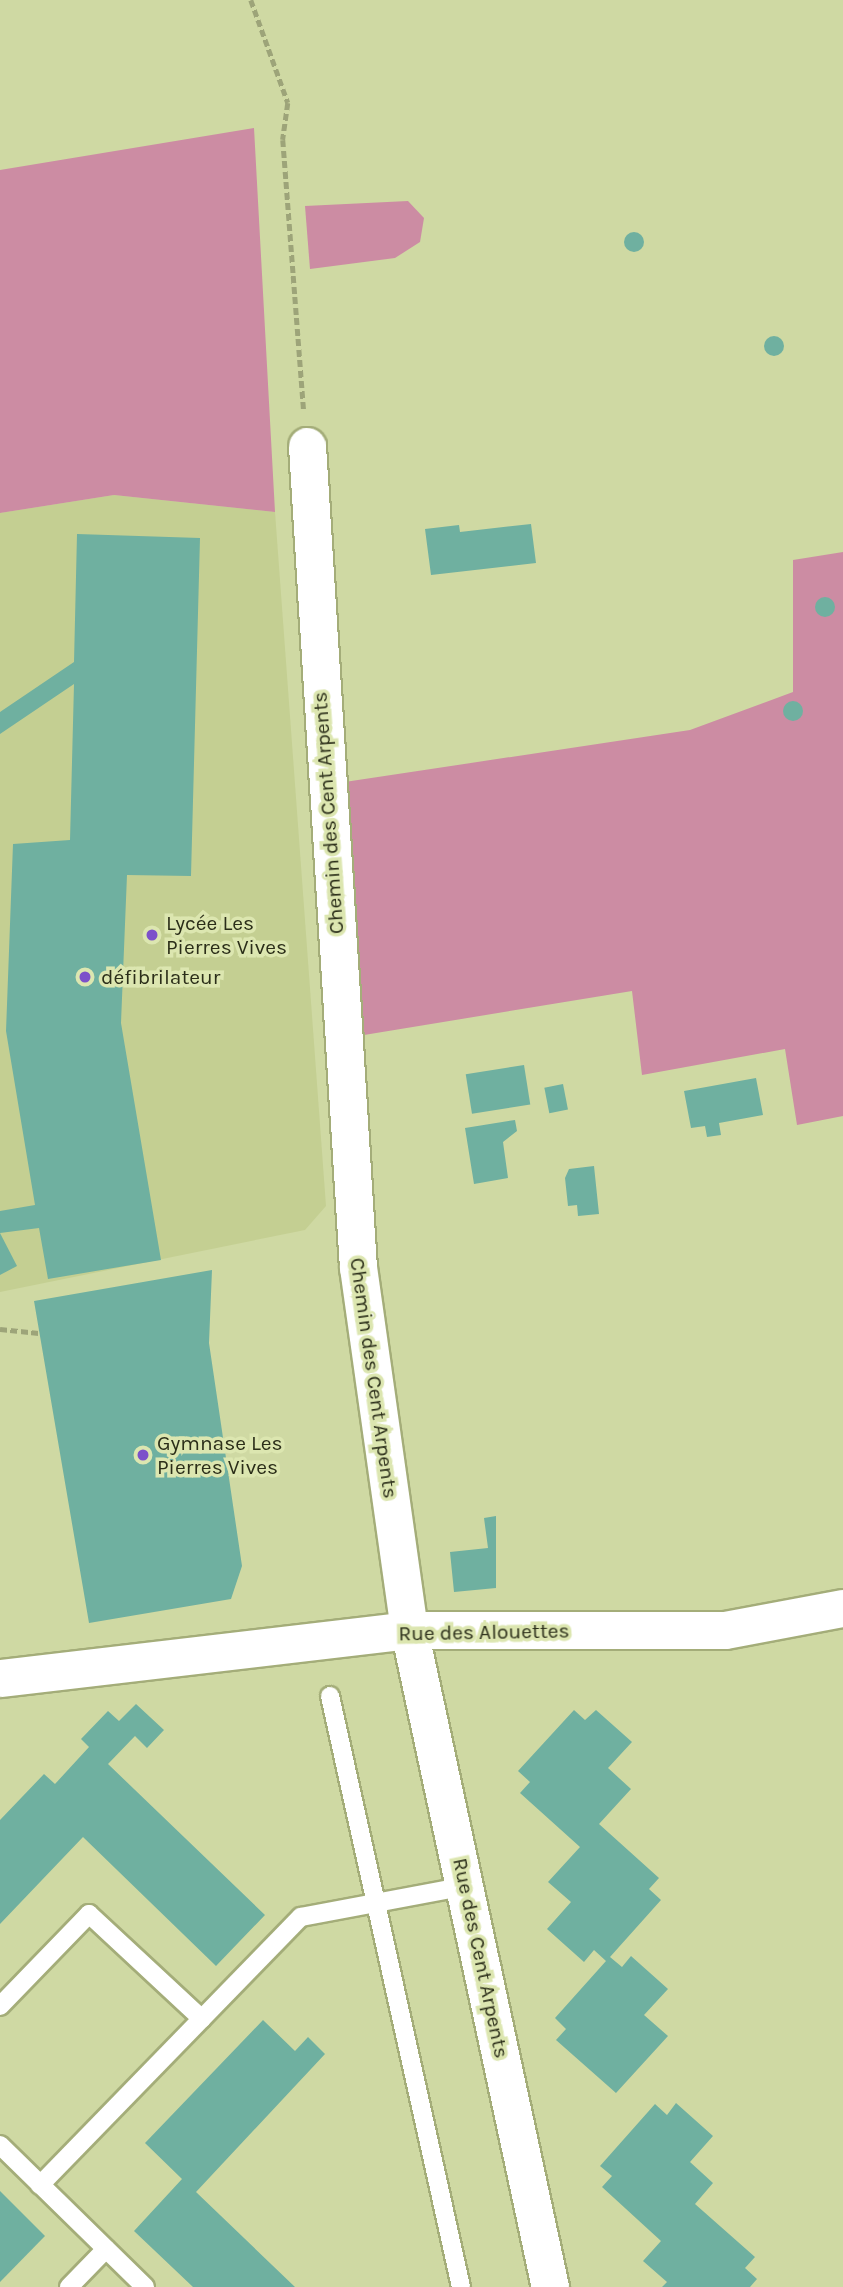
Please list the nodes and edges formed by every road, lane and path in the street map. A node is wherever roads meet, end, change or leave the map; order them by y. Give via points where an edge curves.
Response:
1 (251, 0) edge
2 (307, 446) joint
3 (0, 1329) edge
4 (39, 1333) dead end
5 (843, 1608) edge
6 (409, 1630) junction
7 (0, 1678) edge
8 (330, 1696) dead end
9 (466, 1886) junction
10 (379, 1898) junction
11 (0, 2006) edge
12 (202, 2019) junction
13 (0, 2145) edge
14 (40, 2185) junction
15 (106, 2249) junction
16 (69, 2287) edge
17 (145, 2287) edge
18 (461, 2287) edge
19 (550, 2287) edge

1 - 2 path via 288,103 283,140
2 - 6 street, Chemin des Cent Arpents via 354,1224
3 - 4 path
5 - 6 street, Rue des Alouettes via 725,1630
6 - 7 street, Rue des Alouettes
6 - 9 street, Rue des Cent Arpents
8 - 10 lane
9 - 10 lane
9 - 19 street, Rue des Cent Arpents
10 - 12 lane via 301,1917
10 - 18 lane
11 - 12 lane via 89,1914
12 - 14 lane
13 - 14 lane
14 - 15 lane
15 - 16 lane
15 - 17 lane

